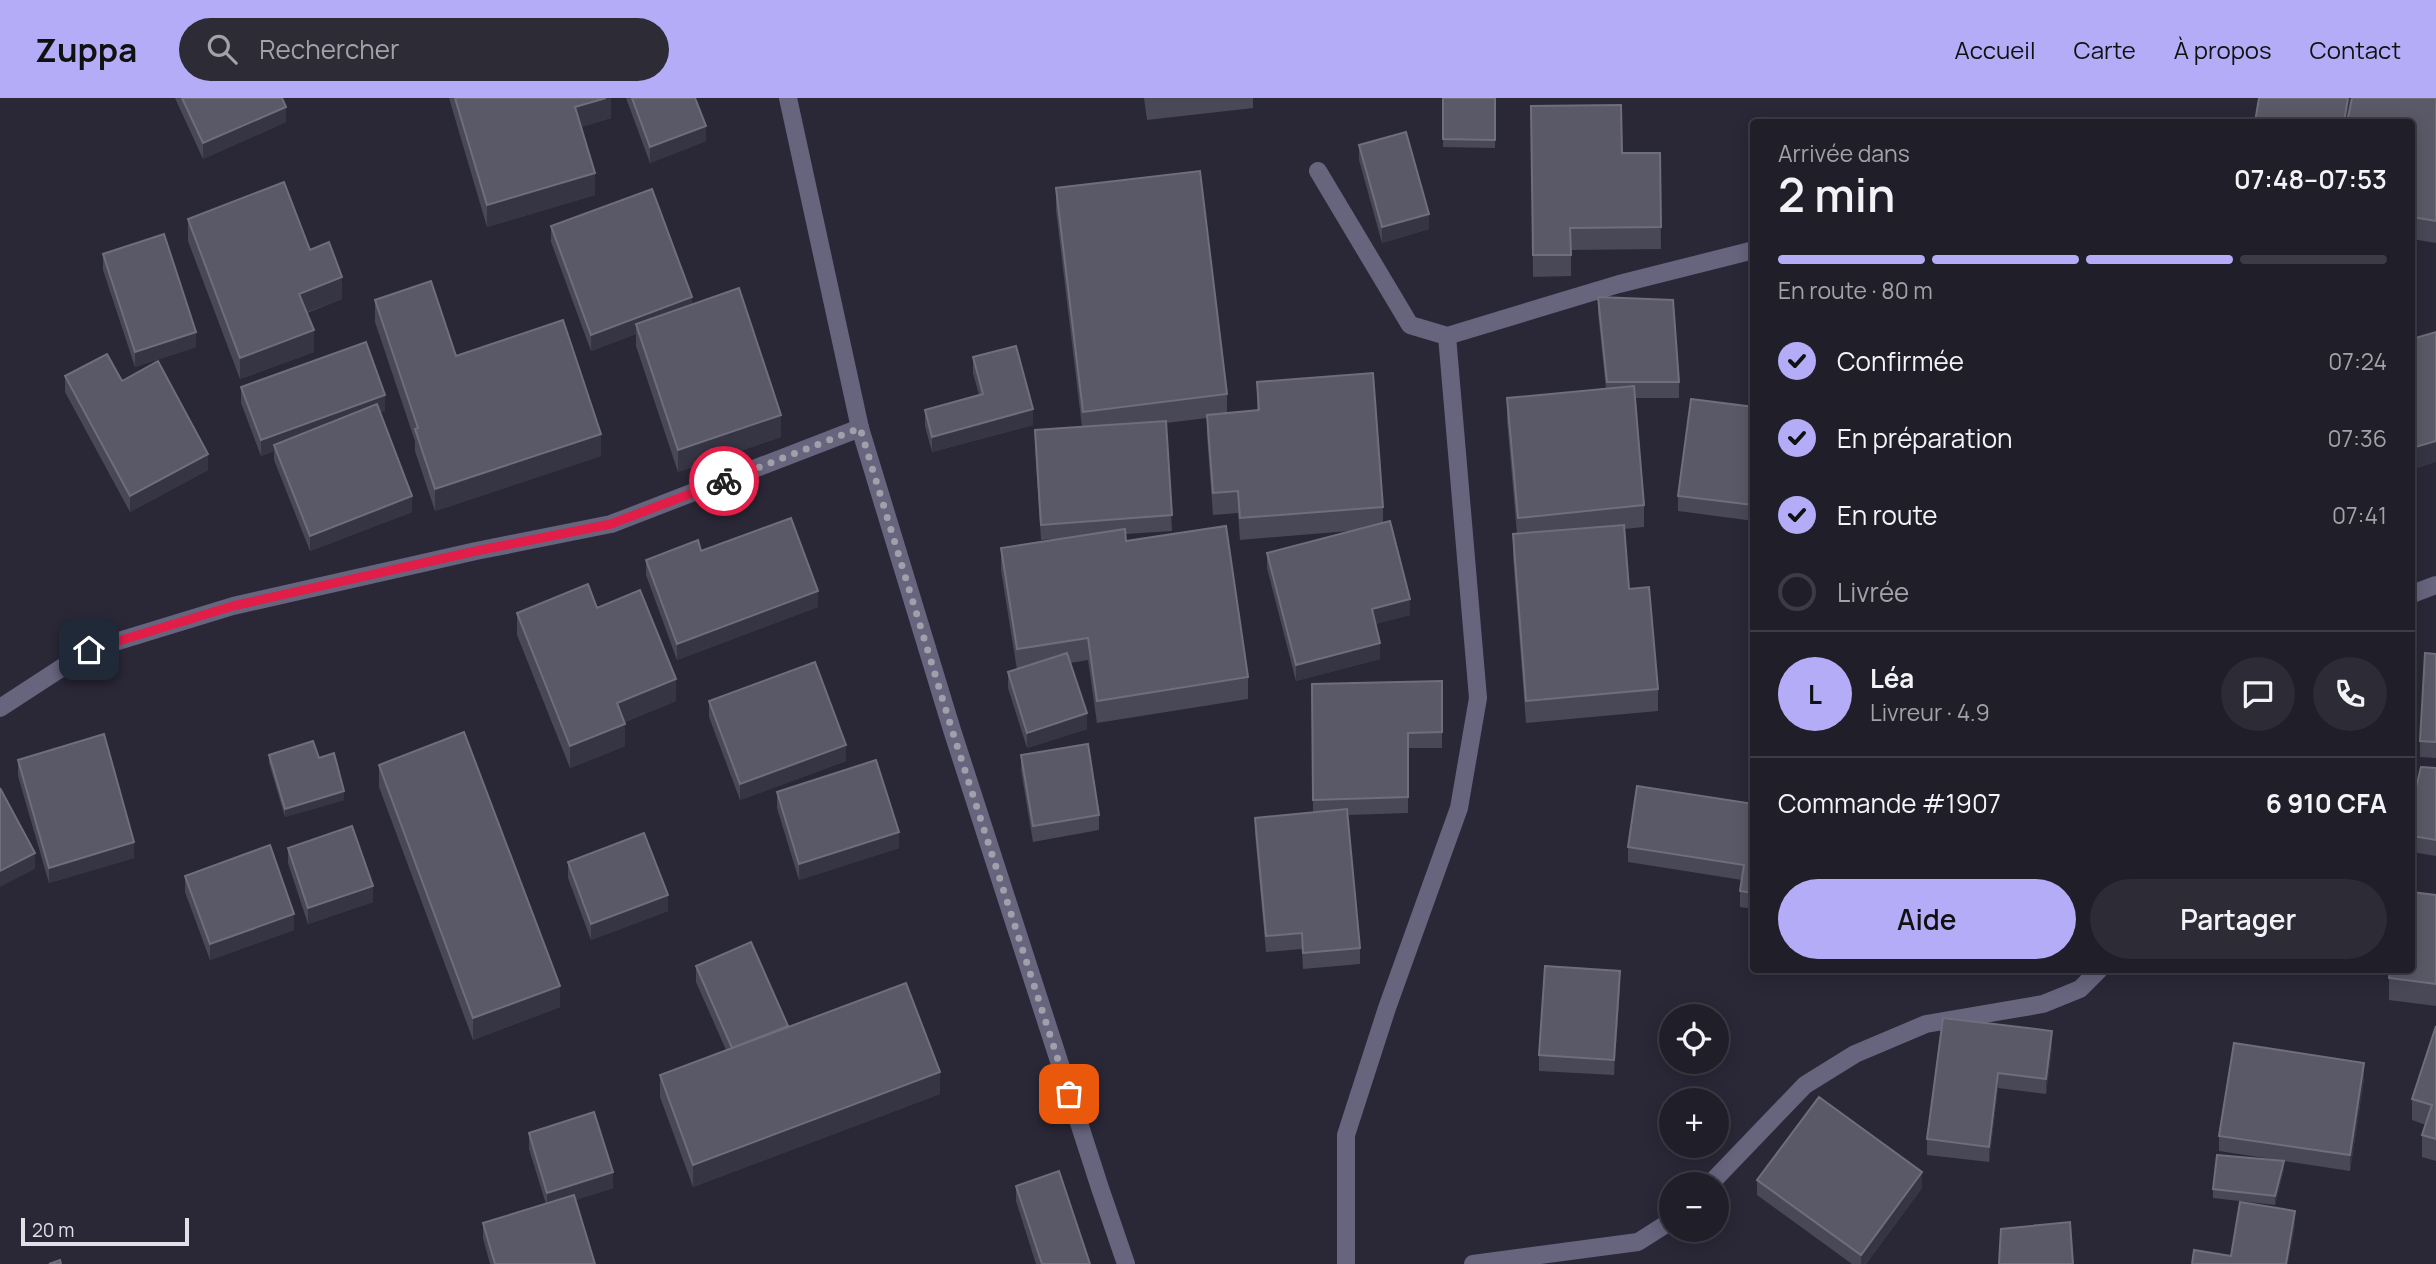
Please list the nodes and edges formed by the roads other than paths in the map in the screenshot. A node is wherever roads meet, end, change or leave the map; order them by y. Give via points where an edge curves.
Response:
1 (788, 98) edge
2 (1318, 171) dead end
3 (1750, 251) edge
4 (1447, 336) junction
5 (860, 428) junction
6 (2436, 585) edge
7 (2415, 593) edge
8 (0, 708) edge
9 (2096, 973) edge
10 (1721, 1172) edge
11 (1659, 1228) edge
12 (1126, 1264) edge
13 (1346, 1264) edge
14 (1474, 1264) edge

1 - 5 street
2 - 4 street via 1409,325
3 - 4 street via 1619,284
4 - 13 street via 1478,698 1460,808 1346,1135
5 - 8 street via 611,524 233,606 89,650
5 - 12 street via 956,742
6 - 7 street
9 - 10 street via 2080,989 2043,1004 1926,1024 1856,1054 1805,1085
11 - 14 street via 1638,1242

